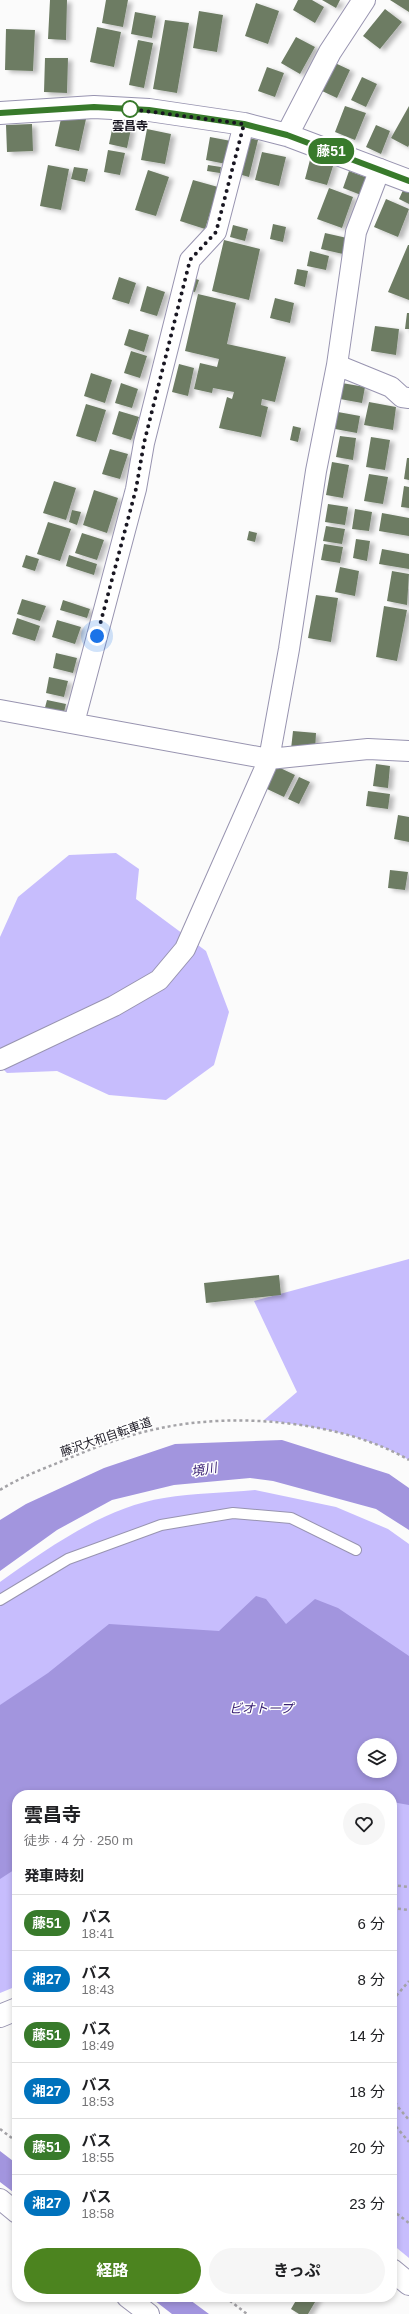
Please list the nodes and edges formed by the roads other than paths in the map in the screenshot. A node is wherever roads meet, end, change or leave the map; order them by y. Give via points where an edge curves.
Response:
1 (364, 0) edge
2 (0, 113) edge
3 (244, 124) junction
4 (287, 135) junction
5 (380, 169) junction
6 (409, 181) edge
7 (337, 365) junction
8 (409, 398) edge
9 (0, 710) edge
10 (74, 723) junction
11 (409, 751) edge
12 (269, 759) junction
13 (0, 1060) edge
14 (356, 1550) dead end
15 (0, 1600) edge
16 (12, 2011) edge
17 (0, 2016) edge
18 (0, 2200) edge
19 (12, 2208) edge
20 (397, 2274) edge
21 (409, 2284) edge
22 (133, 2302) edge
23 (149, 2314) edge

1 - 4 street via 330,52
2 - 3 street via 94,107 149,110
3 - 4 street
3 - 10 street via 216,232 190,260 144,443 136,489
4 - 5 street
5 - 6 street
5 - 7 street via 356,232
7 - 8 street via 391,387 402,397
7 - 12 street via 316,472
9 - 10 street
10 - 12 street
11 - 12 street via 368,749
12 - 13 street via 185,949 158,980 114,1006
14 - 15 lane via 291,1518 233,1513 160,1525 68,1559
16 - 17 street
18 - 19 street
20 - 21 street
22 - 23 street

